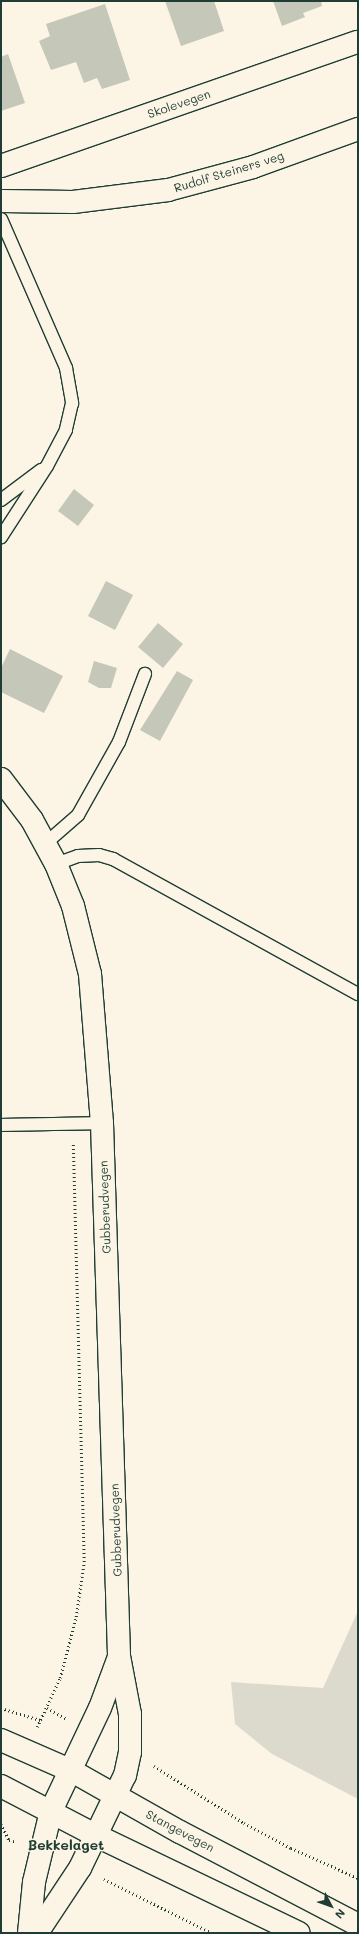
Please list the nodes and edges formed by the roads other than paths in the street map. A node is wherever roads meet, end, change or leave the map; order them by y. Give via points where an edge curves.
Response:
1 (358, 42) edge
2 (358, 129) edge
3 (1, 166) edge
4 (1, 201) edge
5 (1, 219) edge
6 (47, 466) junction
7 (1, 500) edge
8 (1, 537) edge
9 (145, 674) dead end
10 (1, 779) edge
11 (46, 843) junction
12 (56, 864) junction
13 (358, 994) edge
14 (102, 1124) junction
15 (1, 1125) edge
16 (119, 1656) junction
17 (1, 1740) edge
18 (72, 1771) junction
19 (1, 1786) edge
20 (115, 1796) junction
21 (51, 1811) junction
22 (95, 1835) junction
23 (358, 1925) edge
24 (29, 1933) edge
25 (37, 1933) edge
26 (299, 1933) edge

1 - 3 main road, Skolevegen
2 - 4 main road, Rudolf Steiners veg via 253,167 168,190 73,202
5 - 6 lane via 66,368 72,403 66,430
6 - 7 lane
6 - 8 lane
9 - 11 lane via 119,742 78,815
10 - 11 main road, Gubberudvegen
11 - 12 main road, Gubberudvegen
12 - 13 lane via 78,856 99,855 113,859
12 - 14 main road, Gubberudvegen via 73,906 90,974
14 - 15 lane
14 - 16 main road, Gubberudvegen
16 - 18 main road, Gubberudvegen
16 - 20 main road, Gubberudvegen via 130,1714 130,1752 126,1775
17 - 18 main road, Stangevegen
18 - 20 main road, Stangevegen
18 - 21 main road, Gubberudvegen
19 - 21 main road
20 - 22 main road, Gubberudvegen
20 - 23 main road, Stangevegen
21 - 22 main road
21 - 24 main road, Gubberudvegen via 35,1876
22 - 25 main road, Gubberudvegen via 67,1891
22 - 26 main road

